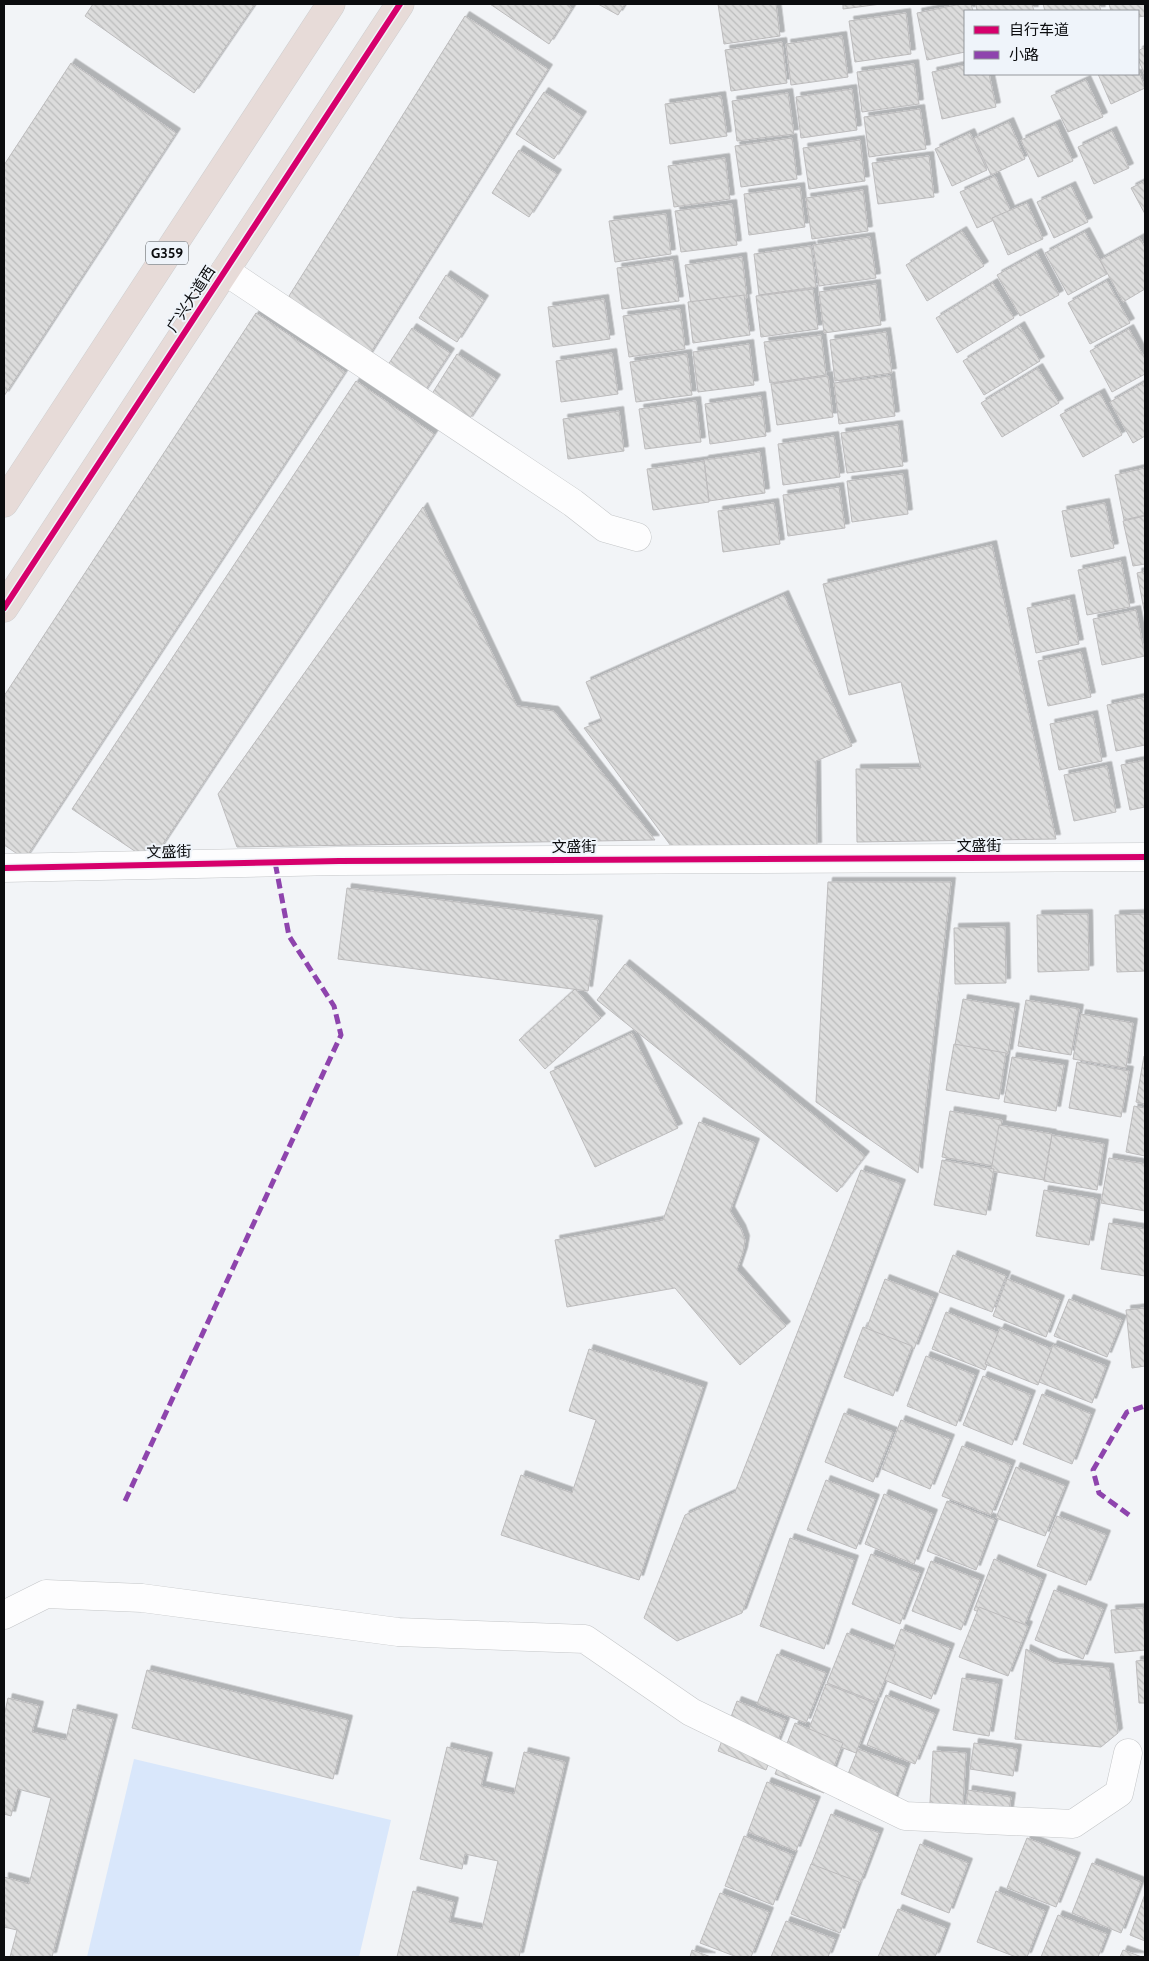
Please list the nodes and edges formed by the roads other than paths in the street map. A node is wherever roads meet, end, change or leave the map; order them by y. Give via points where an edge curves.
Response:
1 (331, 4) edge
2 (400, 4) edge
3 (225, 271) junction
4 (4, 503) edge
5 (638, 537) dead end
6 (4, 608) edge
7 (1145, 858) edge
8 (4, 868) edge
9 (4, 1615) edge
10 (1128, 1753) dead end

1 - 4 highway, G359
2 - 3 highway, 广兴大道西
3 - 5 street via 573,502 605,528
3 - 6 highway, 广兴大道西
7 - 8 street, 文盛街 via 339,861
9 - 10 street via 46,1594 142,1598 398,1632 585,1639 691,1712 905,1816 1073,1824 1118,1793

